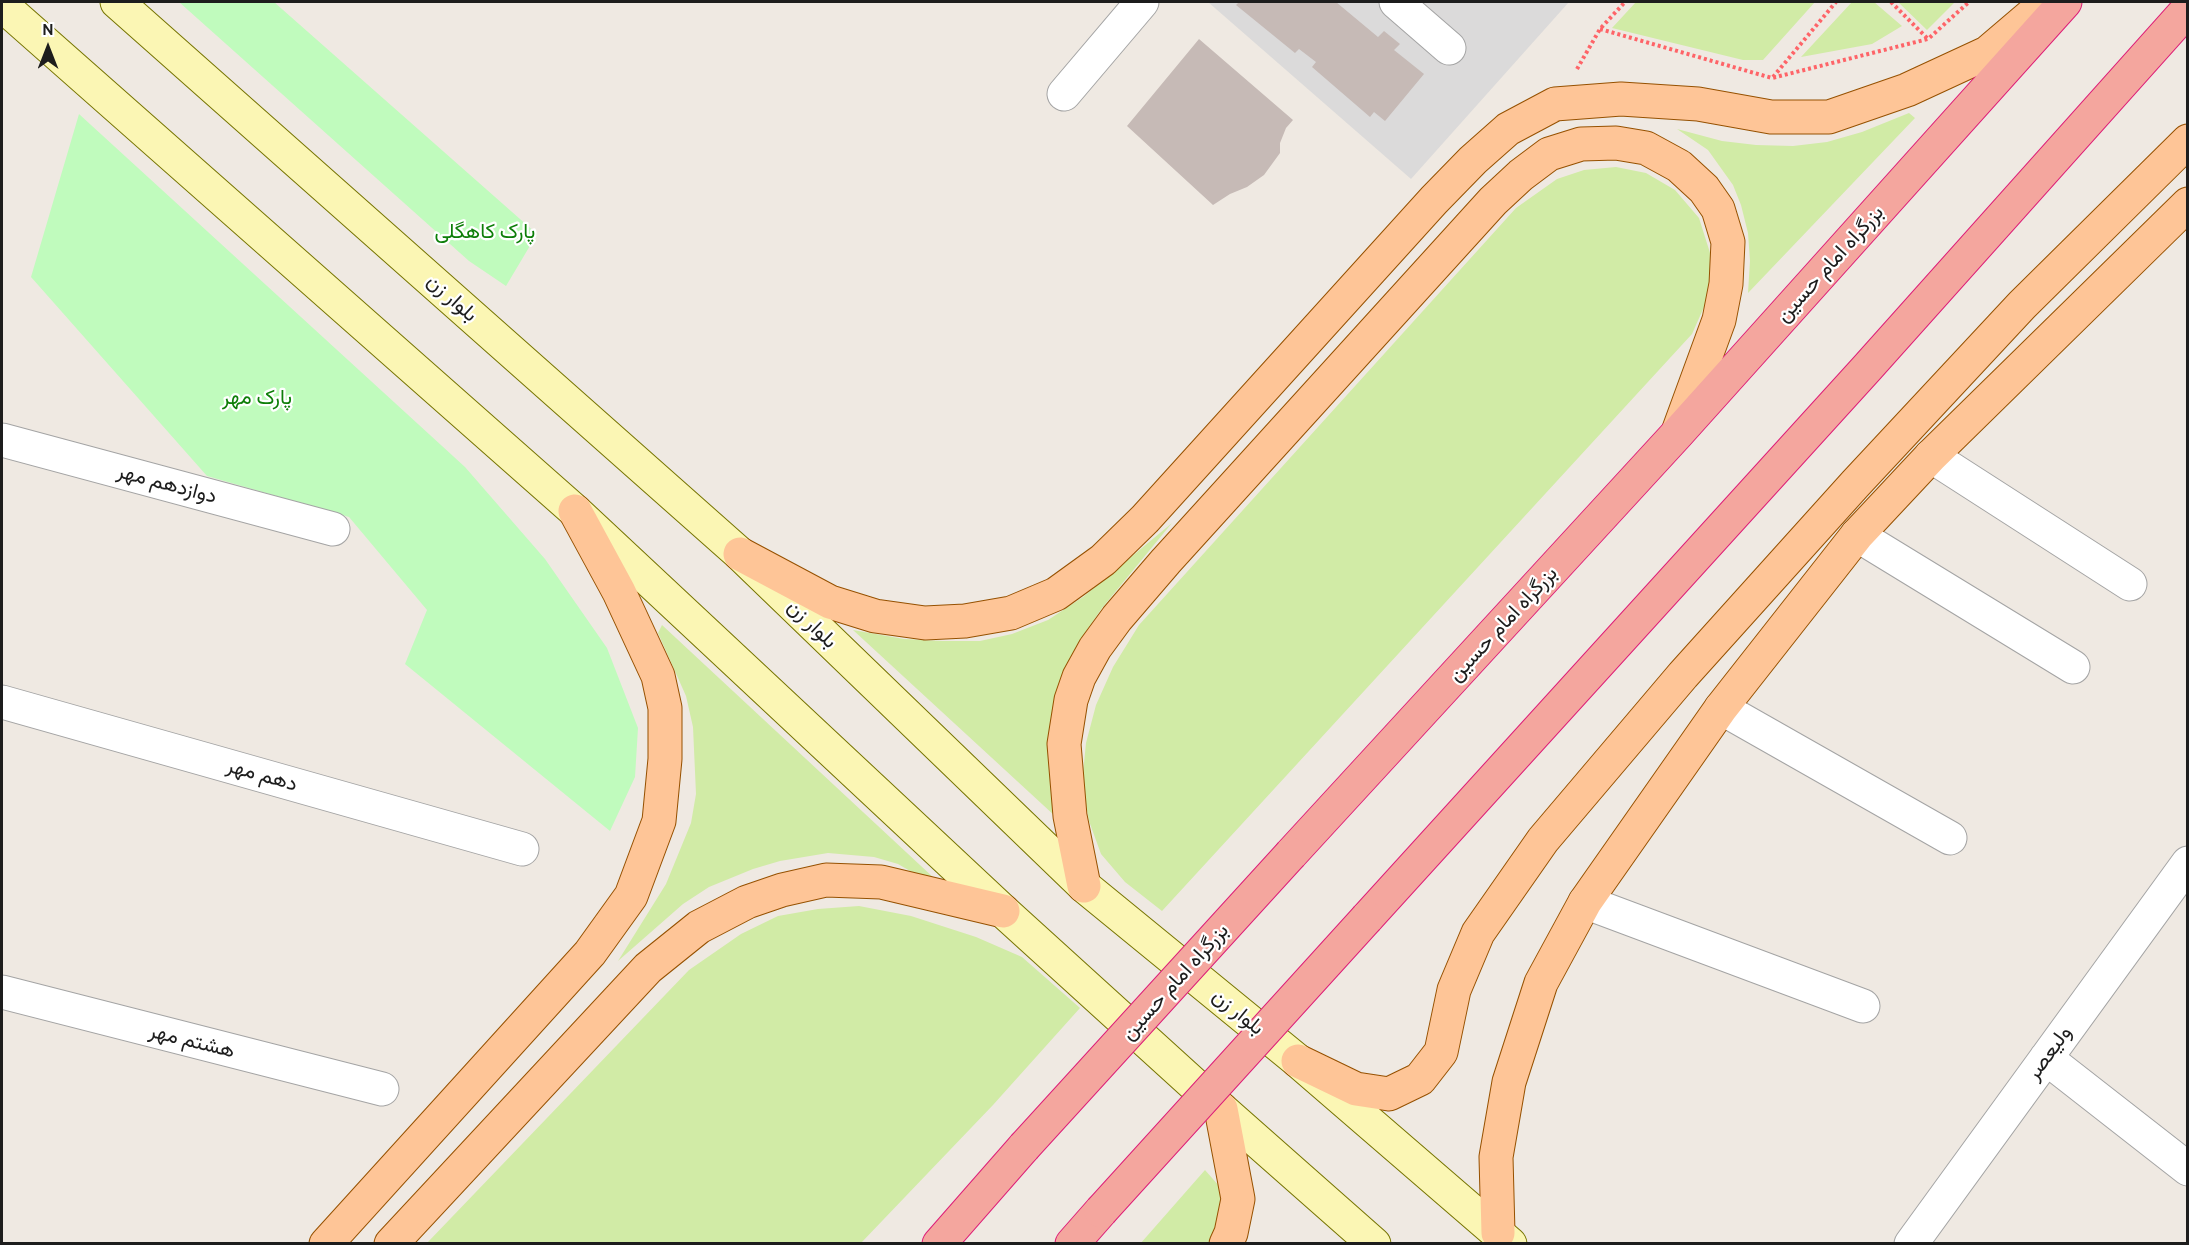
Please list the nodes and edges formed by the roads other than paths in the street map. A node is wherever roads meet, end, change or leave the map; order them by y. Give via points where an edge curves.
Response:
1 (117, 2) edge
2 (1142, 2) edge
3 (1396, 2) edge
4 (2047, 2) edge
5 (2065, 2) edge
6 (2, 5) edge
7 (2187, 9) edge
8 (1449, 48) dead end
9 (1064, 94) dead end
10 (2187, 141) edge
11 (2187, 204) edge
12 (1677, 434) junction
13 (2, 440) edge
14 (1932, 456) junction
15 (575, 511) junction
16 (333, 529) dead end
17 (1857, 535) junction
18 (740, 554) junction
19 (2130, 584) dead end
20 (2073, 667) dead end
21 (2, 702) edge
22 (1721, 708) junction
23 (1950, 838) dead end
24 (522, 849) dead end
25 (2187, 863) edge
26 (1084, 886) junction
27 (1585, 902) junction
28 (1003, 911) junction
29 (2, 992) edge
30 (1863, 1006) dead end
31 (2046, 1058) junction
32 (1298, 1061) junction
33 (382, 1089) dead end
34 (1221, 1109) junction
35 (2187, 1169) edge
36 (1504, 1238) edge
37 (326, 1244) edge
38 (391, 1244) edge
39 (939, 1244) edge
40 (1072, 1244) edge
41 (1226, 1244) edge
42 (1374, 1244) edge
43 (1911, 1244) edge

1 - 18 main road, بلوار زن
2 - 9 street
3 - 8 street
4 - 18 main road via 1987,53 1907,90 1829,117 1771,117 1698,104 1621,99 1555,104 1508,129 1473,159 1145,519 1103,560 1056,594 1011,613 925,623 875,616 830,602
5 - 12 highway, بزرگراه امام حسین
6 - 15 main road
7 - 40 highway, bridge via 1867,369
10 - 32 main road via 2022,305 1864,475 1683,675 1543,840 1478,933 1454,990 1441,1052 1420,1079 1389,1094 1356,1089
11 - 14 main road
12 - 26 main road via 1719,320 1726,284 1728,242 1718,209 1704,189 1679,166 1647,148 1616,143 1581,144 1549,154 1493,201 1166,561 1095,648 1071,700 1064,744 1070,816
12 - 39 highway, بزرگراه امام حسین, bridge
13 - 16 street, دوازدهم مهر
14 - 17 main road
14 - 19 street
15 - 28 main road
15 - 37 main road via 658,676 665,708 659,821 631,896 590,953
17 - 20 street
17 - 22 main road
18 - 26 main road, بلوار زن
21 - 24 street, دهم مهر
22 - 23 street
22 - 27 main road
25 - 31 street, ولیعصر
26 - 32 main road, بلوار زن
27 - 30 street
27 - 36 main road via 1541,983 1509,1082 1496,1157
28 - 34 main road
28 - 38 main road via 881,882 826,880 747,902 699,927 648,968
29 - 33 street, هشتم مهر
31 - 35 street
31 - 43 street, ولیعصر
32 - 36 main road, بلوار زن
34 - 41 main road via 1238,1199
34 - 42 main road

